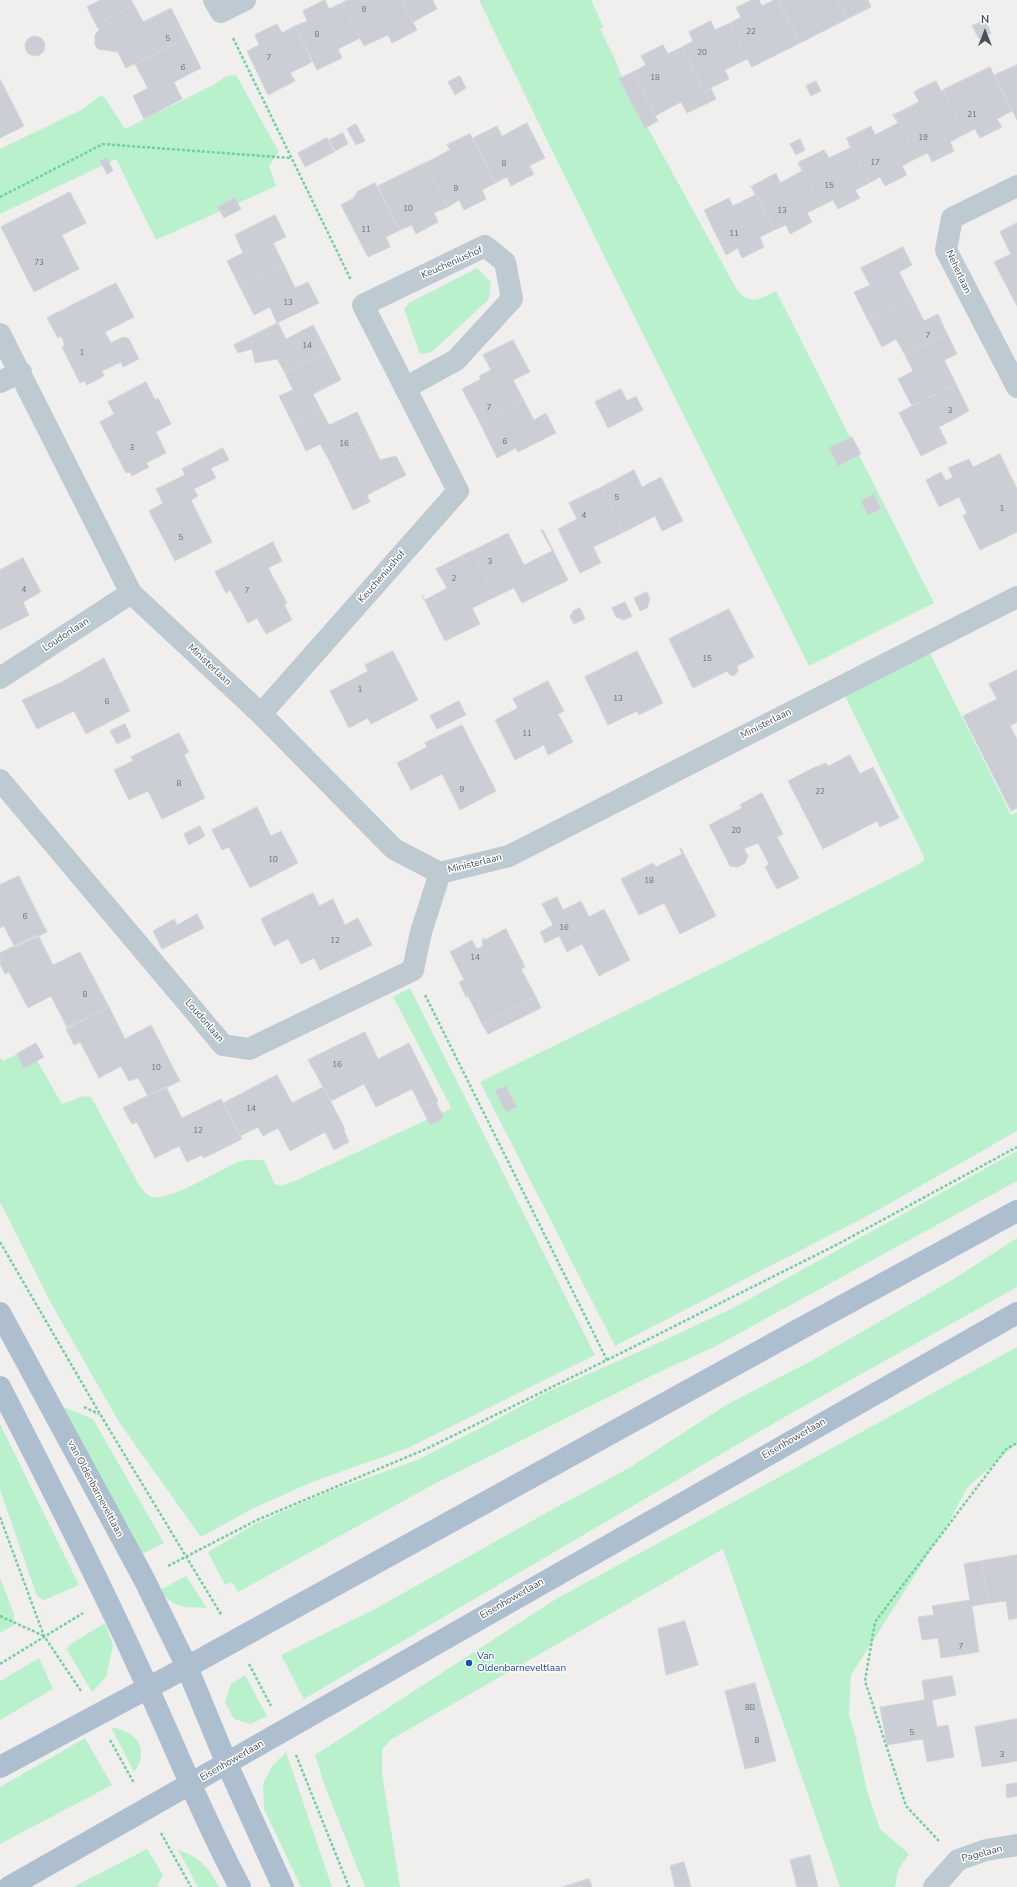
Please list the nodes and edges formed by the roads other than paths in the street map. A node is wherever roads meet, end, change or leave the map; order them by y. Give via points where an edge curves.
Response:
1 (246, 0) edge
2 (218, 6) edge
3 (1017, 186) edge
4 (0, 334) edge
5 (20, 372) junction
6 (0, 382) edge
7 (1017, 387) edge
8 (405, 388) junction
9 (131, 593) junction
10 (1017, 597) edge
11 (0, 678) edge
12 (261, 714) junction
13 (0, 780) edge
14 (440, 872) junction
15 (1017, 1211) edge
16 (0, 1313) edge
17 (1017, 1313) edge
18 (0, 1387) edge
19 (187, 1667) junction
20 (148, 1687) junction
21 (227, 1764) junction
22 (0, 1767) edge
23 (189, 1785) junction
24 (1017, 1845) edge
25 (9, 1887) edge
26 (240, 1887) edge
27 (283, 1887) edge
28 (934, 1887) edge

1 - 2 street
3 - 7 street, Neherlaan via 952,218 946,250
4 - 5 street, Ministerlaan
5 - 6 street
5 - 9 street, Ministerlaan
8 - 8 street, Keucheniushof via 363,305 485,246 505,262 512,299 456,360
8 - 12 street, Keucheniushof via 458,491
9 - 11 street, Loudonlaan
9 - 12 street, Ministerlaan
10 - 14 street, Ministerlaan via 509,856
12 - 14 street, Ministerlaan via 394,849
13 - 14 street, Loudonlaan via 223,1045 249,1049 413,970 421,932
15 - 19 main road
16 - 19 main road, van Oldenbarneveltlaan via 144,1579
17 - 21 main road, Eisenhowerlaan
18 - 20 main road via 107,1599
19 - 20 main road
19 - 21 main road, van Oldenbarneveltlaan
20 - 22 main road
20 - 23 main road
21 - 23 main road, Eisenhowerlaan
21 - 27 main road, van Oldenbarneveltlaan
23 - 25 main road, Eisenhowerlaan
23 - 26 main road
24 - 28 street, Pagelaan via 986,1850 958,1860

